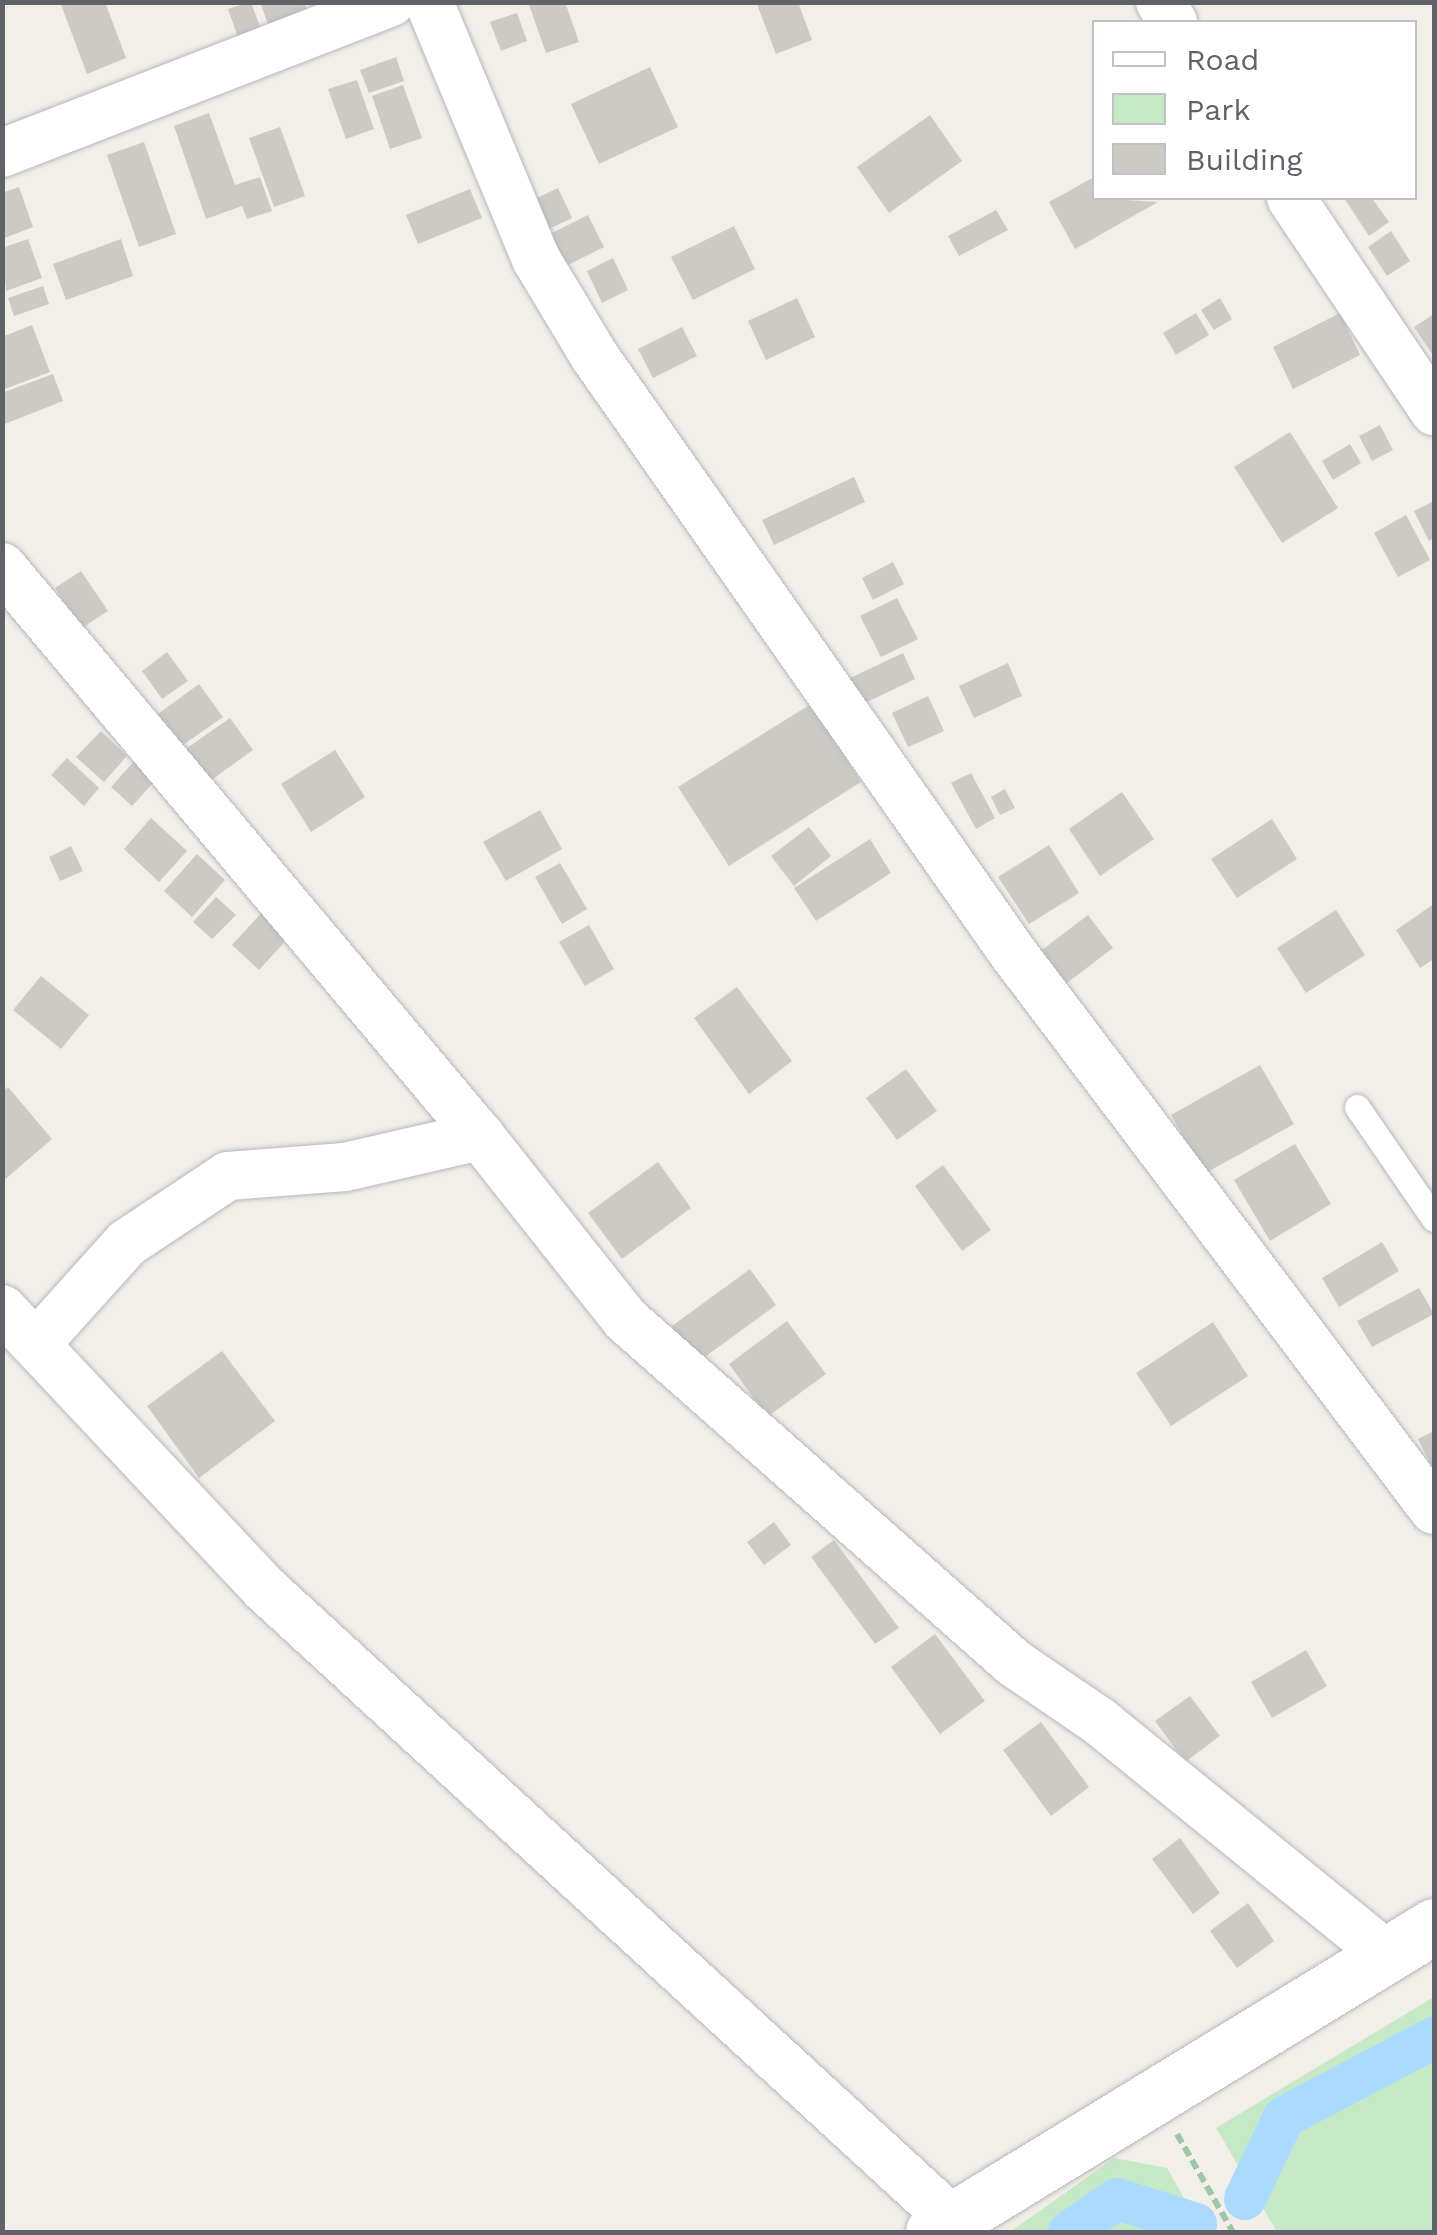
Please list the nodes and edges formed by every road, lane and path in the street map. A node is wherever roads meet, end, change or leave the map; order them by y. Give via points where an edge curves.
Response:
1 (392, 2) edge
2 (429, 2) edge
3 (2, 153) edge
4 (1292, 200) edge
5 (1434, 411) edge
6 (2, 568) edge
7 (1357, 1107) dead end
8 (480, 1136) junction
9 (1434, 1219) edge
10 (2, 1309) edge
11 (36, 1344) junction
12 (1434, 1510) edge
13 (1434, 1926) edge
14 (1387, 1955) junction
15 (1155, 2096) junction
16 (942, 2226) edge
17 (1233, 2232) edge

1 - 3 street
2 - 12 street via 536,259 595,356 1013,953
4 - 5 street
6 - 8 street
7 - 9 lane
8 - 11 street via 346,1168 228,1176 127,1244
8 - 14 street via 626,1319 1014,1663 1099,1722
10 - 11 street
11 - 16 street via 265,1589
13 - 14 street
14 - 15 street
15 - 16 street
15 - 17 path

